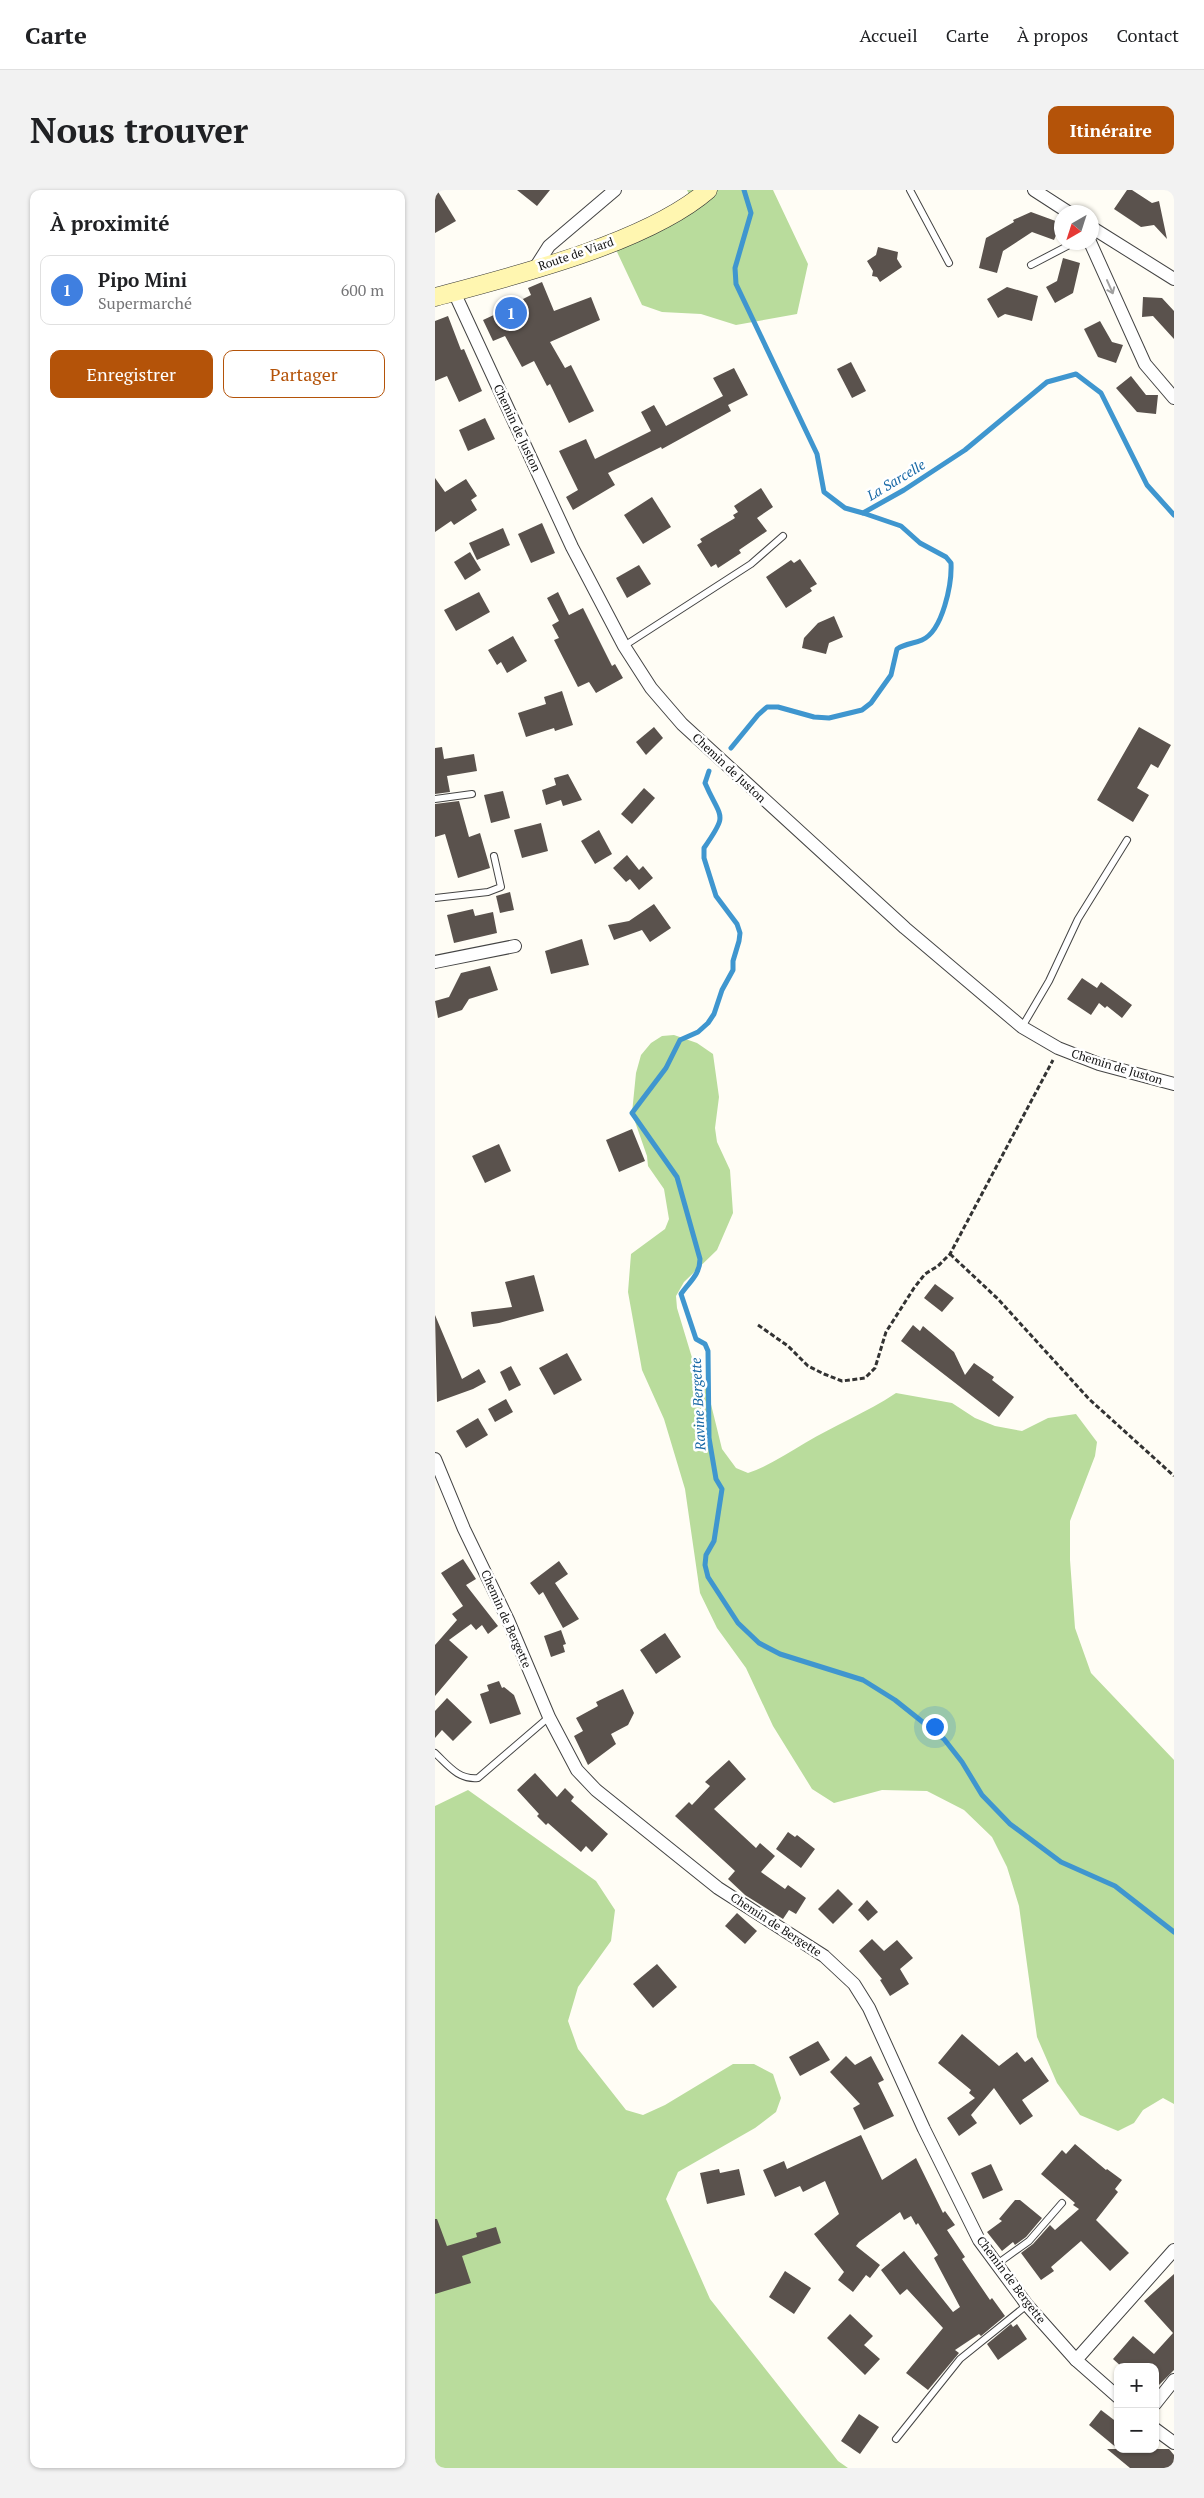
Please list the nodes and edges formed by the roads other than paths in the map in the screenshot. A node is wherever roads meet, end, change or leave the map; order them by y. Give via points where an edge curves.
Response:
1 (615, 190) edge
2 (910, 190) edge
3 (1033, 190) edge
4 (702, 195) edge
5 (1057, 205) edge
6 (1099, 232) edge
7 (1060, 250) edge
8 (1093, 250) edge
9 (949, 263) dead end
10 (1031, 265) dead end
11 (535, 268) junction
12 (1174, 279) edge
13 (454, 292) junction
14 (435, 297) edge
15 (1174, 398) edge
16 (783, 536) dead end
17 (624, 646) junction
18 (472, 794) dead end
19 (435, 799) edge
20 (1127, 840) dead end
21 (494, 856) dead end
22 (435, 898) edge
23 (515, 946) dead end
24 (435, 962) edge
25 (1022, 1027) junction
26 (1174, 1084) edge
27 (435, 1460) edge
28 (549, 1717) junction
29 (435, 1753) edge
30 (1062, 2203) dead end
31 (1174, 2250) edge
32 (997, 2264) junction
33 (1027, 2305) junction
34 (1076, 2360) junction
35 (1174, 2380) edge
36 (1114, 2393) edge
37 (1159, 2399) edge
38 (1159, 2432) edge
39 (895, 2439) dead end
40 (1174, 2443) edge

1 - 11 street via 549,246
2 - 9 lane
3 - 5 street
4 - 11 main road, Route de Viard via 643,229
6 - 12 street
7 - 10 lane
8 -> 15 street via 1145,364
11 - 13 main road, Route de Viard
13 - 14 main road, Route de Viard
13 - 17 street, Chemin de Juston via 572,547
16 - 17 lane via 751,564
17 - 25 street, Chemin de Juston via 651,688 682,724 905,928
18 - 19 lane
20 - 25 lane via 1078,919 1049,981
21 - 22 lane via 501,887 489,892
23 - 24 street
25 - 26 street, Chemin de Juston via 1058,1048 1099,1064
27 - 28 street, Chemin de Bergette
28 - 29 lane via 478,1778 459,1776
28 - 32 street, Chemin de Bergette via 577,1770 596,1790 718,1888 824,1956 854,1984 869,2008 979,2240
30 - 32 lane via 1029,2241
31 - 34 street
32 - 33 street, Chemin de Bergette
33 - 34 street, Chemin de Bergette
33 - 39 lane via 960,2359
34 - 36 street, Chemin de Bergette
35 - 37 street
38 - 40 street

